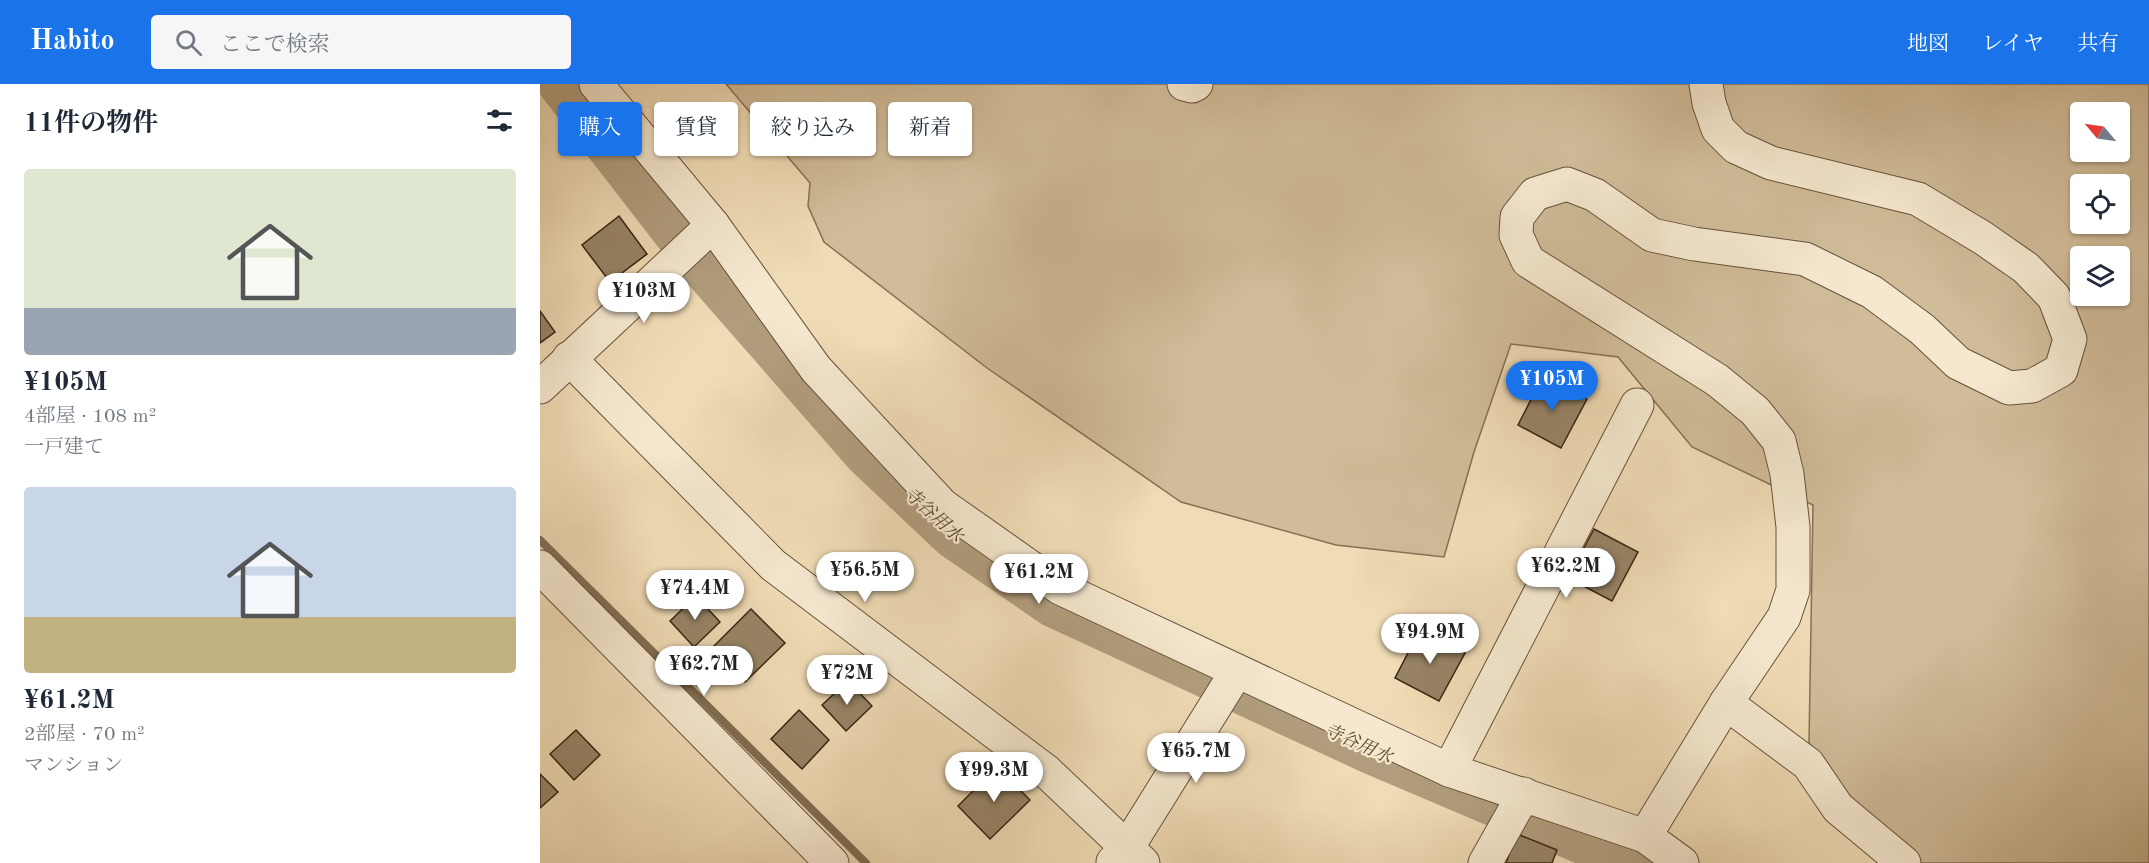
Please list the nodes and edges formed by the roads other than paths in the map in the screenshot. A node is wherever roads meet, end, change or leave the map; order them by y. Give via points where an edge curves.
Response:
1 (596, 84) edge
2 (1184, 84) edge
3 (1196, 84) edge
4 (1706, 84) edge
5 (713, 225) junction
6 (569, 358) junction
7 (540, 387) edge
8 (1637, 405) dead end
9 (540, 567) edge
10 (1237, 671) junction
11 (1726, 703) junction
12 (1449, 770) junction
13 (1524, 794) junction
14 (1645, 836) junction
15 (1127, 858) edge
16 (832, 863) edge
17 (1485, 863) edge
18 (1682, 863) edge
19 (1904, 863) edge

1 - 5 street
2 - 3 street
4 - 11 street via 1718,129 1736,147 1771,163 1918,199 2026,268 2054,297 2070,339 2061,370 2032,387 2009,388 1958,363 1922,329 1872,292 1805,259 1652,235 1595,195 1567,184 1535,194 1517,217 1516,235 1528,261 1717,380 1755,411 1779,441 1793,528 1792,591 1784,616
5 - 6 street
5 - 10 street via 816,369 942,505 1060,588
6 - 7 street
6 - 15 street via 773,565 1046,771
8 - 12 street
9 - 16 street
10 - 12 street
10 - 15 street
11 - 14 street
11 - 19 street via 1808,764 1838,808
12 - 13 street
13 - 14 street
13 - 17 street
14 - 18 street

